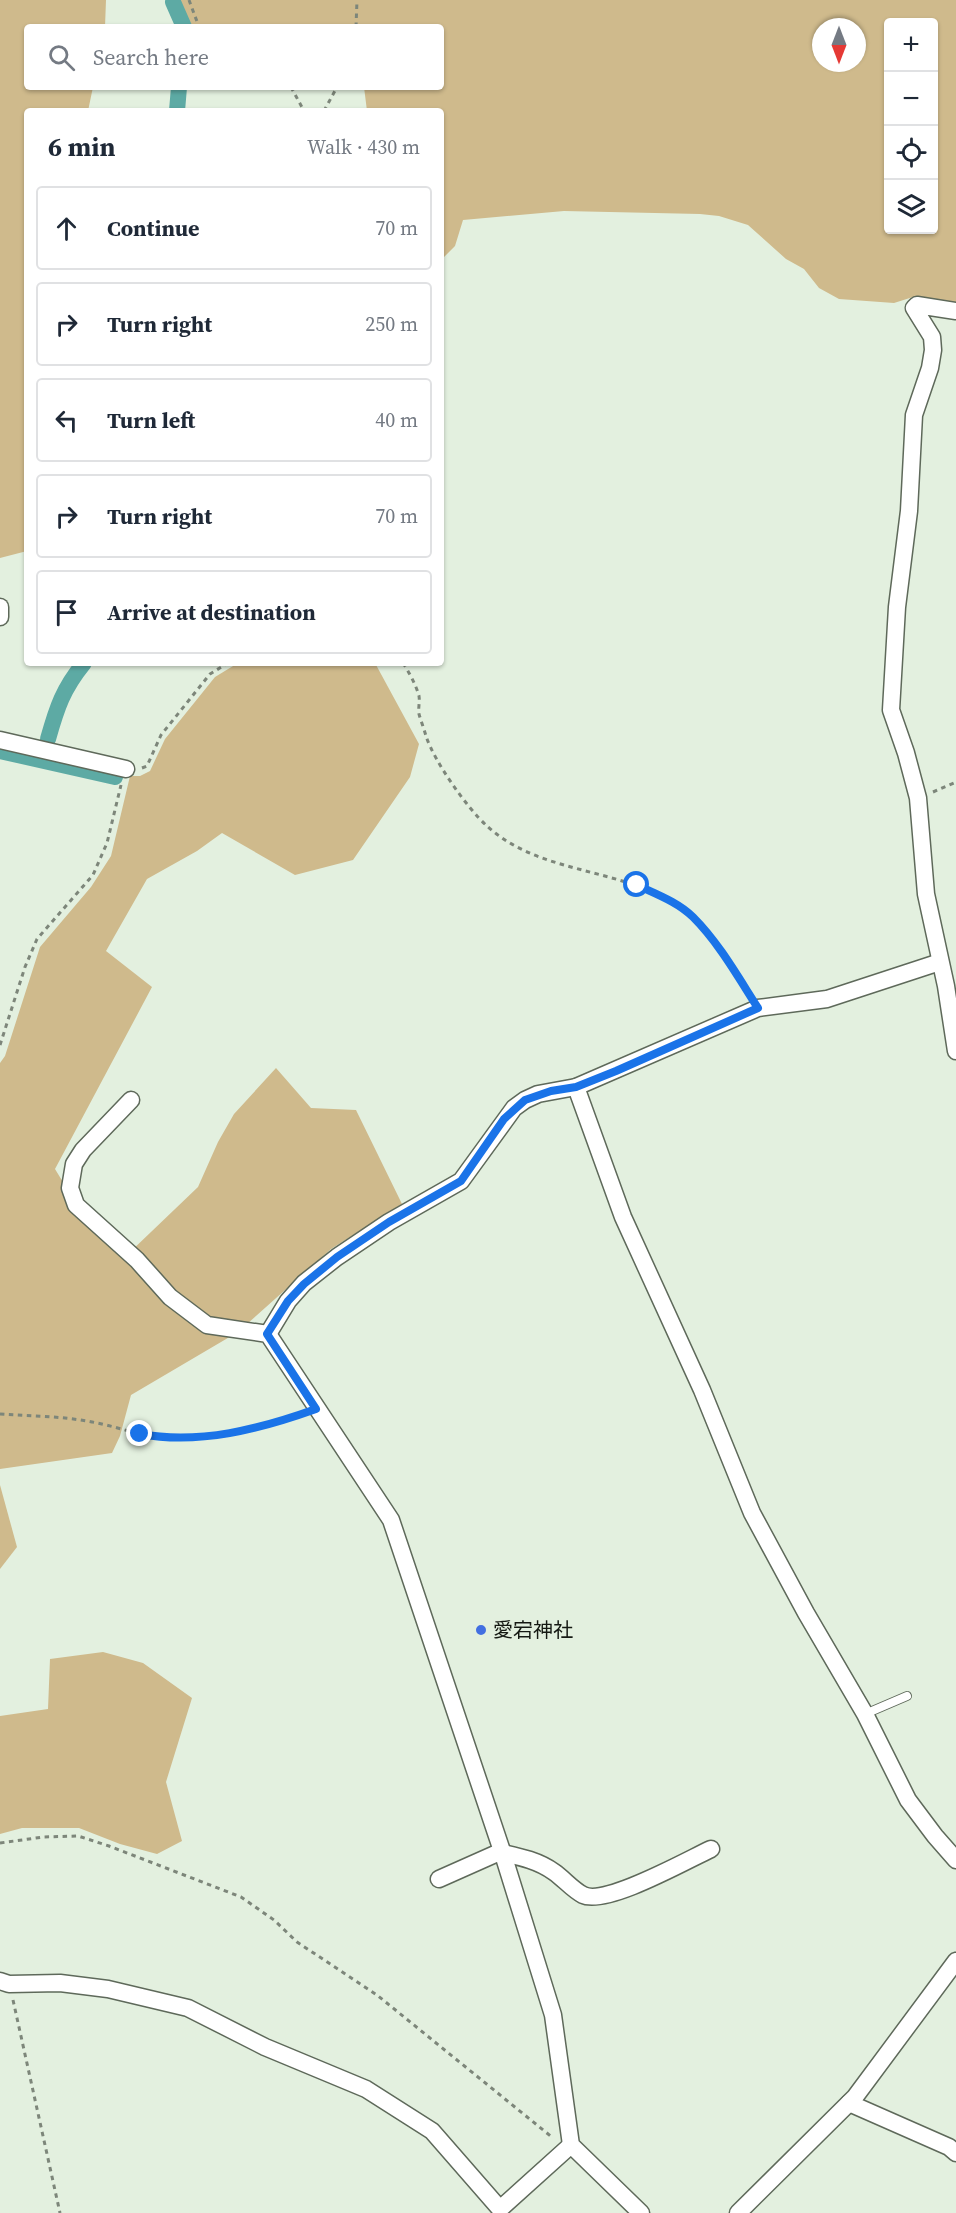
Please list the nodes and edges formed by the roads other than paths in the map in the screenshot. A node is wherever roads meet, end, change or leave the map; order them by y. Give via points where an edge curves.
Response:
1 (956, 311) edge
2 (0, 607) edge
3 (0, 617) edge
4 (0, 740) edge
5 (126, 769) road end
6 (940, 963) junction
7 (956, 1051) edge
8 (576, 1087) junction
9 (131, 1100) dead end
10 (267, 1334) junction
11 (907, 1696) dead end
12 (865, 1714) junction
13 (711, 1848) dead end
14 (503, 1852) junction
15 (956, 1860) edge
16 (439, 1879) dead end
17 (956, 1961) edge
18 (5, 1982) edge
19 (849, 2103) junction
20 (571, 2145) junction
21 (956, 2153) edge
22 (642, 2213) edge
23 (738, 2213) edge

1 - 6 street via 914,308 932,337 933,350 914,415 891,710 918,798 926,894
2 - 3 street
4 - 5 street
6 - 7 street
6 - 8 street via 827,999 758,1008
8 - 10 street via 538,1094 514,1108 461,1181 337,1257 288,1301
8 - 12 street via 623,1217 702,1390 752,1513
9 - 10 street via 74,1164 70,1188 76,1205 137,1260 170,1297 207,1325
10 - 14 street via 391,1520
11 - 12 lane
12 - 15 street via 908,1800
13 - 14 street via 616,1893 598,1897 584,1896 532,1859
14 - 16 street
14 - 20 street via 553,2015
17 - 19 street
18 - 20 street via 108,1989 188,2008 265,2047 366,2089 432,2131 500,2209
19 - 21 street
19 - 23 street
20 - 22 street

